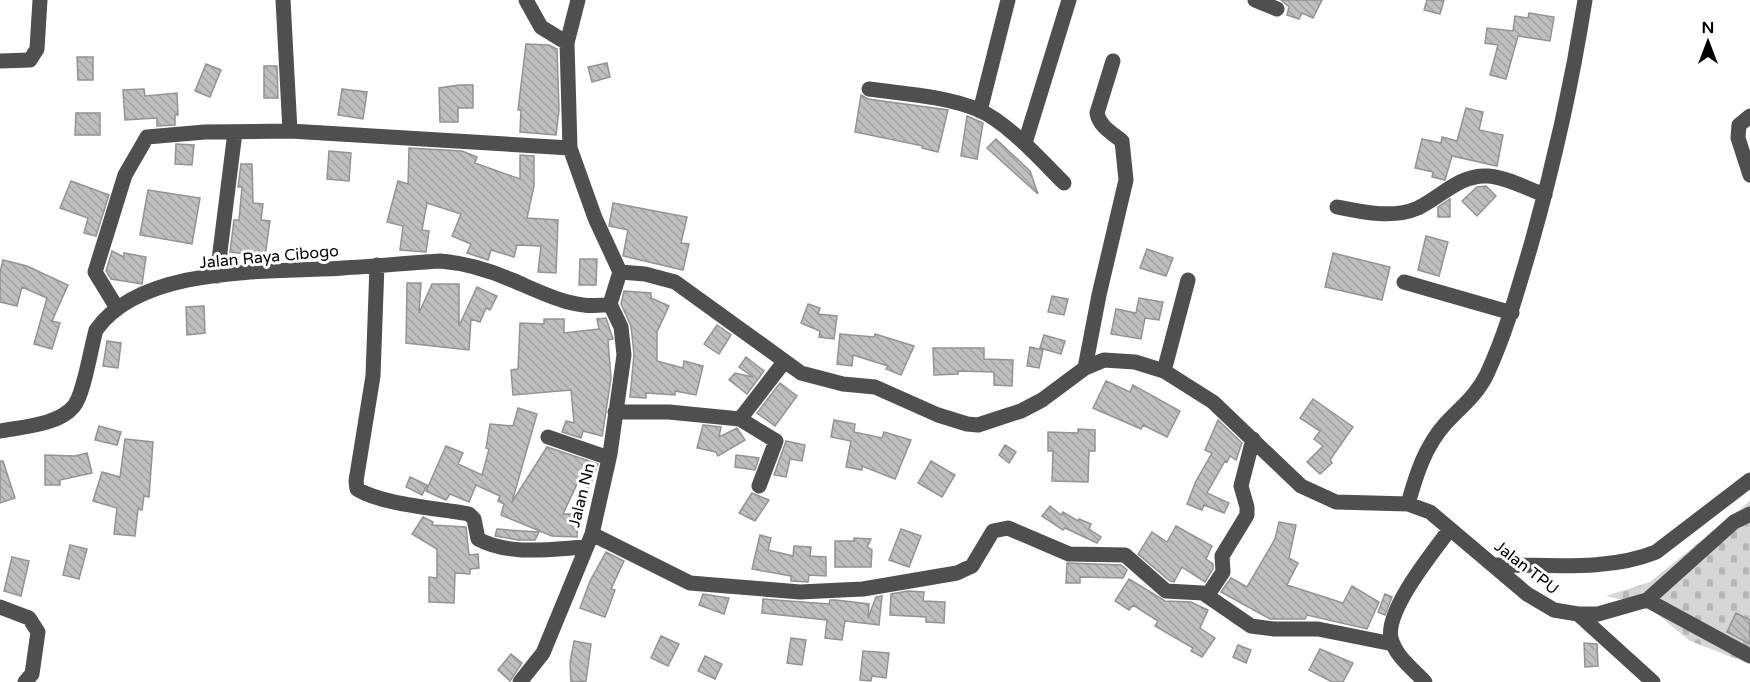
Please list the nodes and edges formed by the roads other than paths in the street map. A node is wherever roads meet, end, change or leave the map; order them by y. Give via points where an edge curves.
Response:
1 (40, 0) edge
2 (283, 0) edge
3 (526, 0) edge
4 (578, 0) edge
5 (1008, 0) edge
6 (1069, 0) edge
7 (1255, 0) edge
8 (1585, 0) edge
9 (1277, 9) dead end
10 (567, 43) junction
11 (0, 61) edge
12 (1113, 61) dead end
13 (869, 89) dead end
14 (980, 111) junction
15 (1750, 116) edge
16 (290, 131) junction
17 (235, 132) junction
18 (1025, 143) junction
19 (570, 148) junction
20 (1750, 175) edge
21 (1064, 183) dead end
22 (1545, 195) junction
23 (1337, 207) dead end
24 (377, 265) junction
25 (620, 273) junction
26 (217, 276) junction
27 (1188, 280) dead end
28 (1404, 282) dead end
29 (610, 304) junction
30 (117, 308) junction
31 (1512, 313) junction
32 (784, 362) junction
33 (1085, 368) junction
34 (1164, 371) junction
35 (615, 412) junction
36 (740, 419) junction
37 (0, 431) edge
38 (548, 437) dead end
39 (1254, 439) junction
40 (609, 458) junction
41 (1750, 480) edge
42 (759, 486) dead end
43 (1408, 504) junction
44 (1750, 514) edge
45 (1450, 529) junction
46 (589, 541) junction
47 (1494, 565) junction
48 (1207, 596) junction
49 (1647, 600) junction
50 (0, 606) edge
51 (1578, 614) junction
52 (1394, 644) junction
53 (1750, 656) edge
54 (537, 663) junction
55 (25, 682) edge
56 (519, 682) edge
57 (533, 682) edge
58 (1425, 682) edge
59 (1653, 682) edge

1 - 11 street via 37,49 30,60
2 - 16 street
3 - 10 street via 541,27
4 - 10 street
5 - 14 street
6 - 18 street
7 - 9 street
8 - 22 street
10 - 19 street
12 - 33 street via 1097,113 1107,130 1122,141 1126,180
13 - 14 street via 943,100
14 - 18 street
15 - 20 street via 1739,125 1738,138
16 - 17 street
16 - 19 street
17 - 26 street
17 - 30 street via 147,137 125,175 95,272
18 - 21 street
19 - 25 street
22 - 23 street via 1490,176 1452,186 1419,207 1398,213 1366,213
22 - 31 street
24 - 26 street, Jalan Raya Cibogo
24 - 29 street, Jalan Raya Cibogo via 458,262 562,301
24 - 46 street via 373,376 357,489 390,501 469,514 477,536 484,543 515,549
25 - 29 street
25 - 32 street via 645,274 675,282
26 - 30 street, Jalan Raya Cibogo via 143,294
27 - 34 street
28 - 31 street
29 - 35 street, Jalan Nn via 621,327 624,355
30 - 37 street, Jalan Raya Cibogo via 96,330 74,406 63,415
31 - 43 street via 1474,396 1431,442 1418,468
32 - 33 street via 801,373 843,384 875,387 938,415 978,425 1042,400
32 - 36 street
33 - 34 street via 1119,359
34 - 39 street via 1213,402
35 - 36 street via 669,412
35 - 40 street, Jalan Nn
36 - 42 street via 776,441
38 - 40 street
39 - 43 street via 1301,486 1322,498 1336,502
39 - 48 street via 1241,486 1246,515 1222,556 1223,572
40 - 46 street, Jalan Nn
41 - 47 street via 1656,552 1638,559
43 - 45 street, Jalan TPU via 1430,512
44 - 49 street, Jalan TPU via 1734,522
45 - 47 street, Jalan TPU
45 - 52 street via 1402,599 1391,628
46 - 48 street via 690,584 834,592 966,570 978,558 993,531 1008,528 1059,552 1125,555 1166,591 1193,591
46 - 54 street, Jalan Nn
47 - 51 street, Jalan TPU via 1543,605
48 - 52 street via 1251,626 1318,629
49 - 51 street, Jalan TPU via 1611,612
49 - 53 street
50 - 55 street via 29,618 38,632 32,674
51 - 59 street
52 - 58 street
54 - 56 street, Jalan Nn
54 - 57 street

